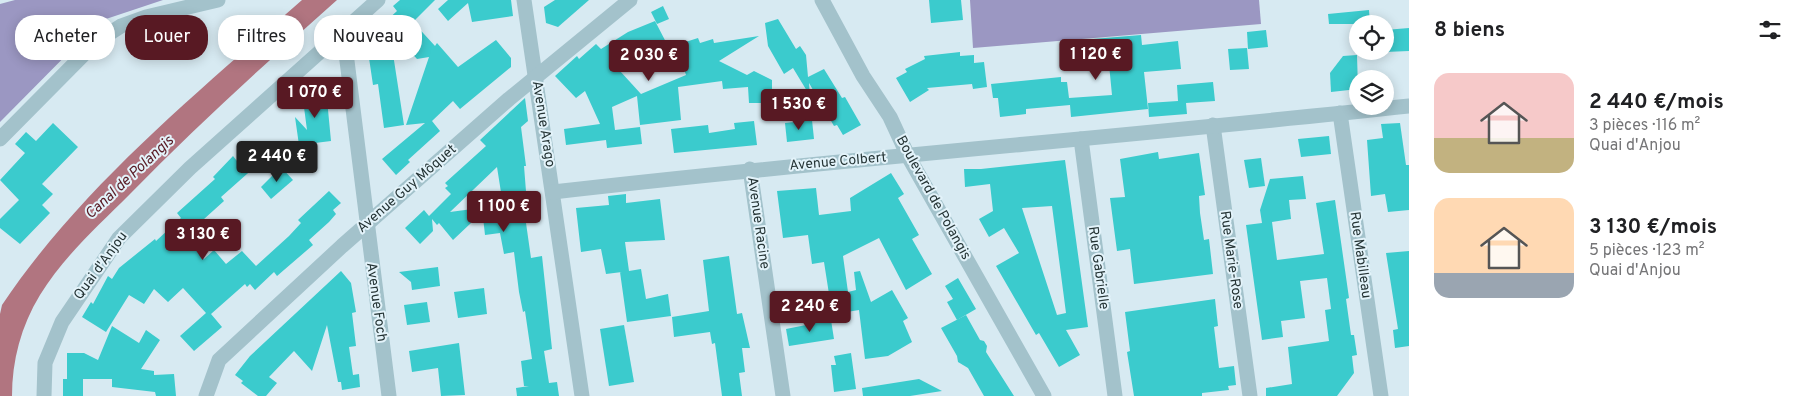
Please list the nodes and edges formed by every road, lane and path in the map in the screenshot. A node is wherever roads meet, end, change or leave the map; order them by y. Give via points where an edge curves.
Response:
1 (218, 0) edge
2 (378, 0) edge
3 (524, 0) edge
4 (630, 0) edge
5 (822, 0) edge
6 (360, 15) edge
7 (314, 55) edge
8 (347, 60) edge
9 (535, 76) junction
10 (1409, 106) edge
11 (1340, 113) junction
12 (1213, 125) junction
13 (0, 139) edge
14 (1081, 139) junction
15 (908, 156) junction
16 (750, 169) junction
17 (553, 192) junction
18 (366, 224) junction
19 (44, 396) edge
20 (206, 396) edge
21 (389, 396) edge
22 (582, 396) edge
23 (783, 396) edge
24 (1044, 396) edge
25 (1115, 396) edge
26 (1250, 396) edge
27 (1381, 396) edge

1 - 13 street via 121,26 96,42
2 - 6 street, Quai d'Anjou
3 - 9 street, Avenue Arago
4 - 9 street, Avenue Guy Môquet
5 - 15 street, Boulevard de Polangis via 863,76 890,117
7 - 19 street, Quai d'Anjou via 190,168 119,238 62,322 45,364
8 - 18 street, Avenue Foch
9 - 17 street, Avenue Arago
9 - 18 street, Avenue Guy Môquet
10 - 11 street, Avenue Colbert
11 - 12 street, Avenue Colbert
11 - 27 street, Rue Mabilleau
12 - 14 street, Avenue Colbert
12 - 26 street, Rue Marie-Rose
14 - 15 street, Avenue Colbert
14 - 25 street, Rue Gabrielle
15 - 16 street, Avenue Colbert
15 - 24 street, Boulevard de Polangis
16 - 17 street, Avenue Colbert
16 - 23 street, Avenue Racine
17 - 22 street, Avenue Arago
18 - 20 street, Avenue Guy Môquet via 219,360
18 - 21 street, Avenue Foch

